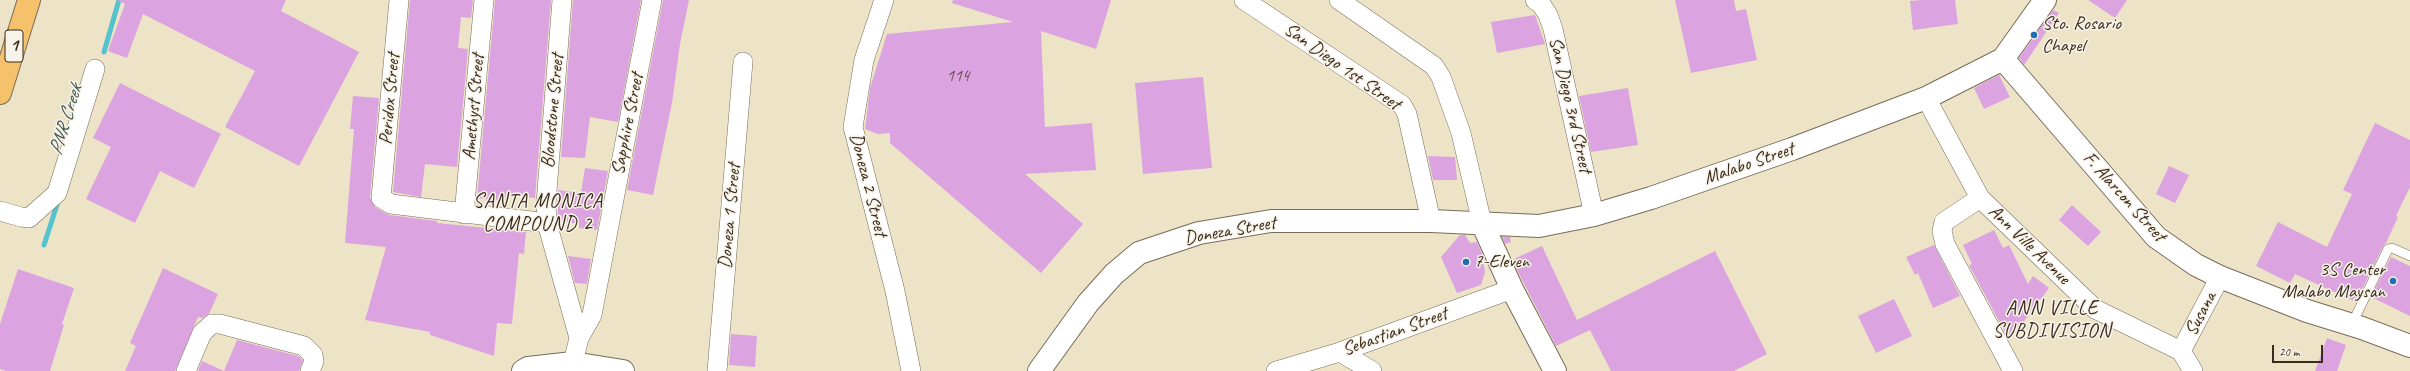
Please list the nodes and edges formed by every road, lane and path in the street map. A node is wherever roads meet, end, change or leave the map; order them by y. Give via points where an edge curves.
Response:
1 (29, 0) edge
2 (399, 0) edge
3 (484, 0) edge
4 (562, 0) edge
5 (652, 0) edge
6 (884, 0) edge
7 (1244, 0) edge
8 (1339, 0) edge
9 (1535, 0) edge
10 (2045, 0) edge
11 (2003, 59) junction
12 (743, 62) dead end
13 (95, 69) dead end
14 (0, 93) edge
15 (1926, 98) junction
16 (1980, 198) junction
17 (0, 211) edge
18 (464, 214) junction
19 (1594, 215) junction
20 (1431, 221) junction
21 (547, 223) junction
22 (1482, 224) junction
23 (2410, 256) edge
24 (2220, 277) junction
25 (1512, 289) junction
26 (2352, 324) junction
27 (579, 338) junction
28 (2410, 346) edge
29 (2181, 351) junction
30 (1340, 352) junction
31 (312, 366) edge
32 (584, 367) edge
33 (186, 371) edge
34 (523, 371) edge
35 (623, 371) edge
36 (717, 371) edge
37 (911, 371) edge
38 (1039, 371) edge
39 (1276, 371) edge
40 (1372, 371) edge
41 (1555, 371) edge
42 (2012, 371) edge
43 (2193, 371) edge

1 - 14 highway, 1
2 - 18 street, Peridox Street via 382,198 391,204
3 - 18 street, Amethyst Street
4 - 21 street, Bloodstone Street via 546,204
5 - 27 street, Sapphire Street via 592,315
6 - 37 street, Doneza 2 Street via 864,60 853,127
7 - 20 street, San Diego 1st Street via 1402,105 1407,114
8 - 22 street via 1434,66 1441,77 1461,133
9 - 19 street, San Diego 3rd Street via 1541,4 1554,29
10 - 11 street
11 - 15 street, Malabo Street
11 - 24 street, F. Alarcon Street via 2156,237 2196,265
12 - 36 street, Doneza 1 Street
13 - 17 street via 57,193 29,218
15 - 16 street, Ann Ville Avenue
15 - 19 street, Malabo Street via 1785,152
16 - 29 street, Ann Ville Avenue via 2095,309
16 - 42 street, Ann Ville Avenue via 1944,222 1942,231 1945,244
18 - 21 street
19 - 22 street, Malabo Street via 1539,226
20 - 22 street, Doneza Street
20 - 38 street, Doneza Street via 1271,222 1198,233 1139,253 1114,274 1088,303
21 - 27 street, Bloodstone Street
22 - 25 street
23 - 26 lane via 2392,248 2388,249
24 - 26 street, F. Alarcon Street via 2300,308
24 - 29 street, Susana
25 - 30 street, Sebastian Street
25 - 41 street
26 - 28 street, F. Alarcon Street
27 - 32 street, Sapphire Street
29 - 43 street
30 - 39 street, Sebastian Street
30 - 40 street
31 - 33 street via 313,355 304,346 212,324 202,333
32 - 34 street via 528,368
32 - 35 street

